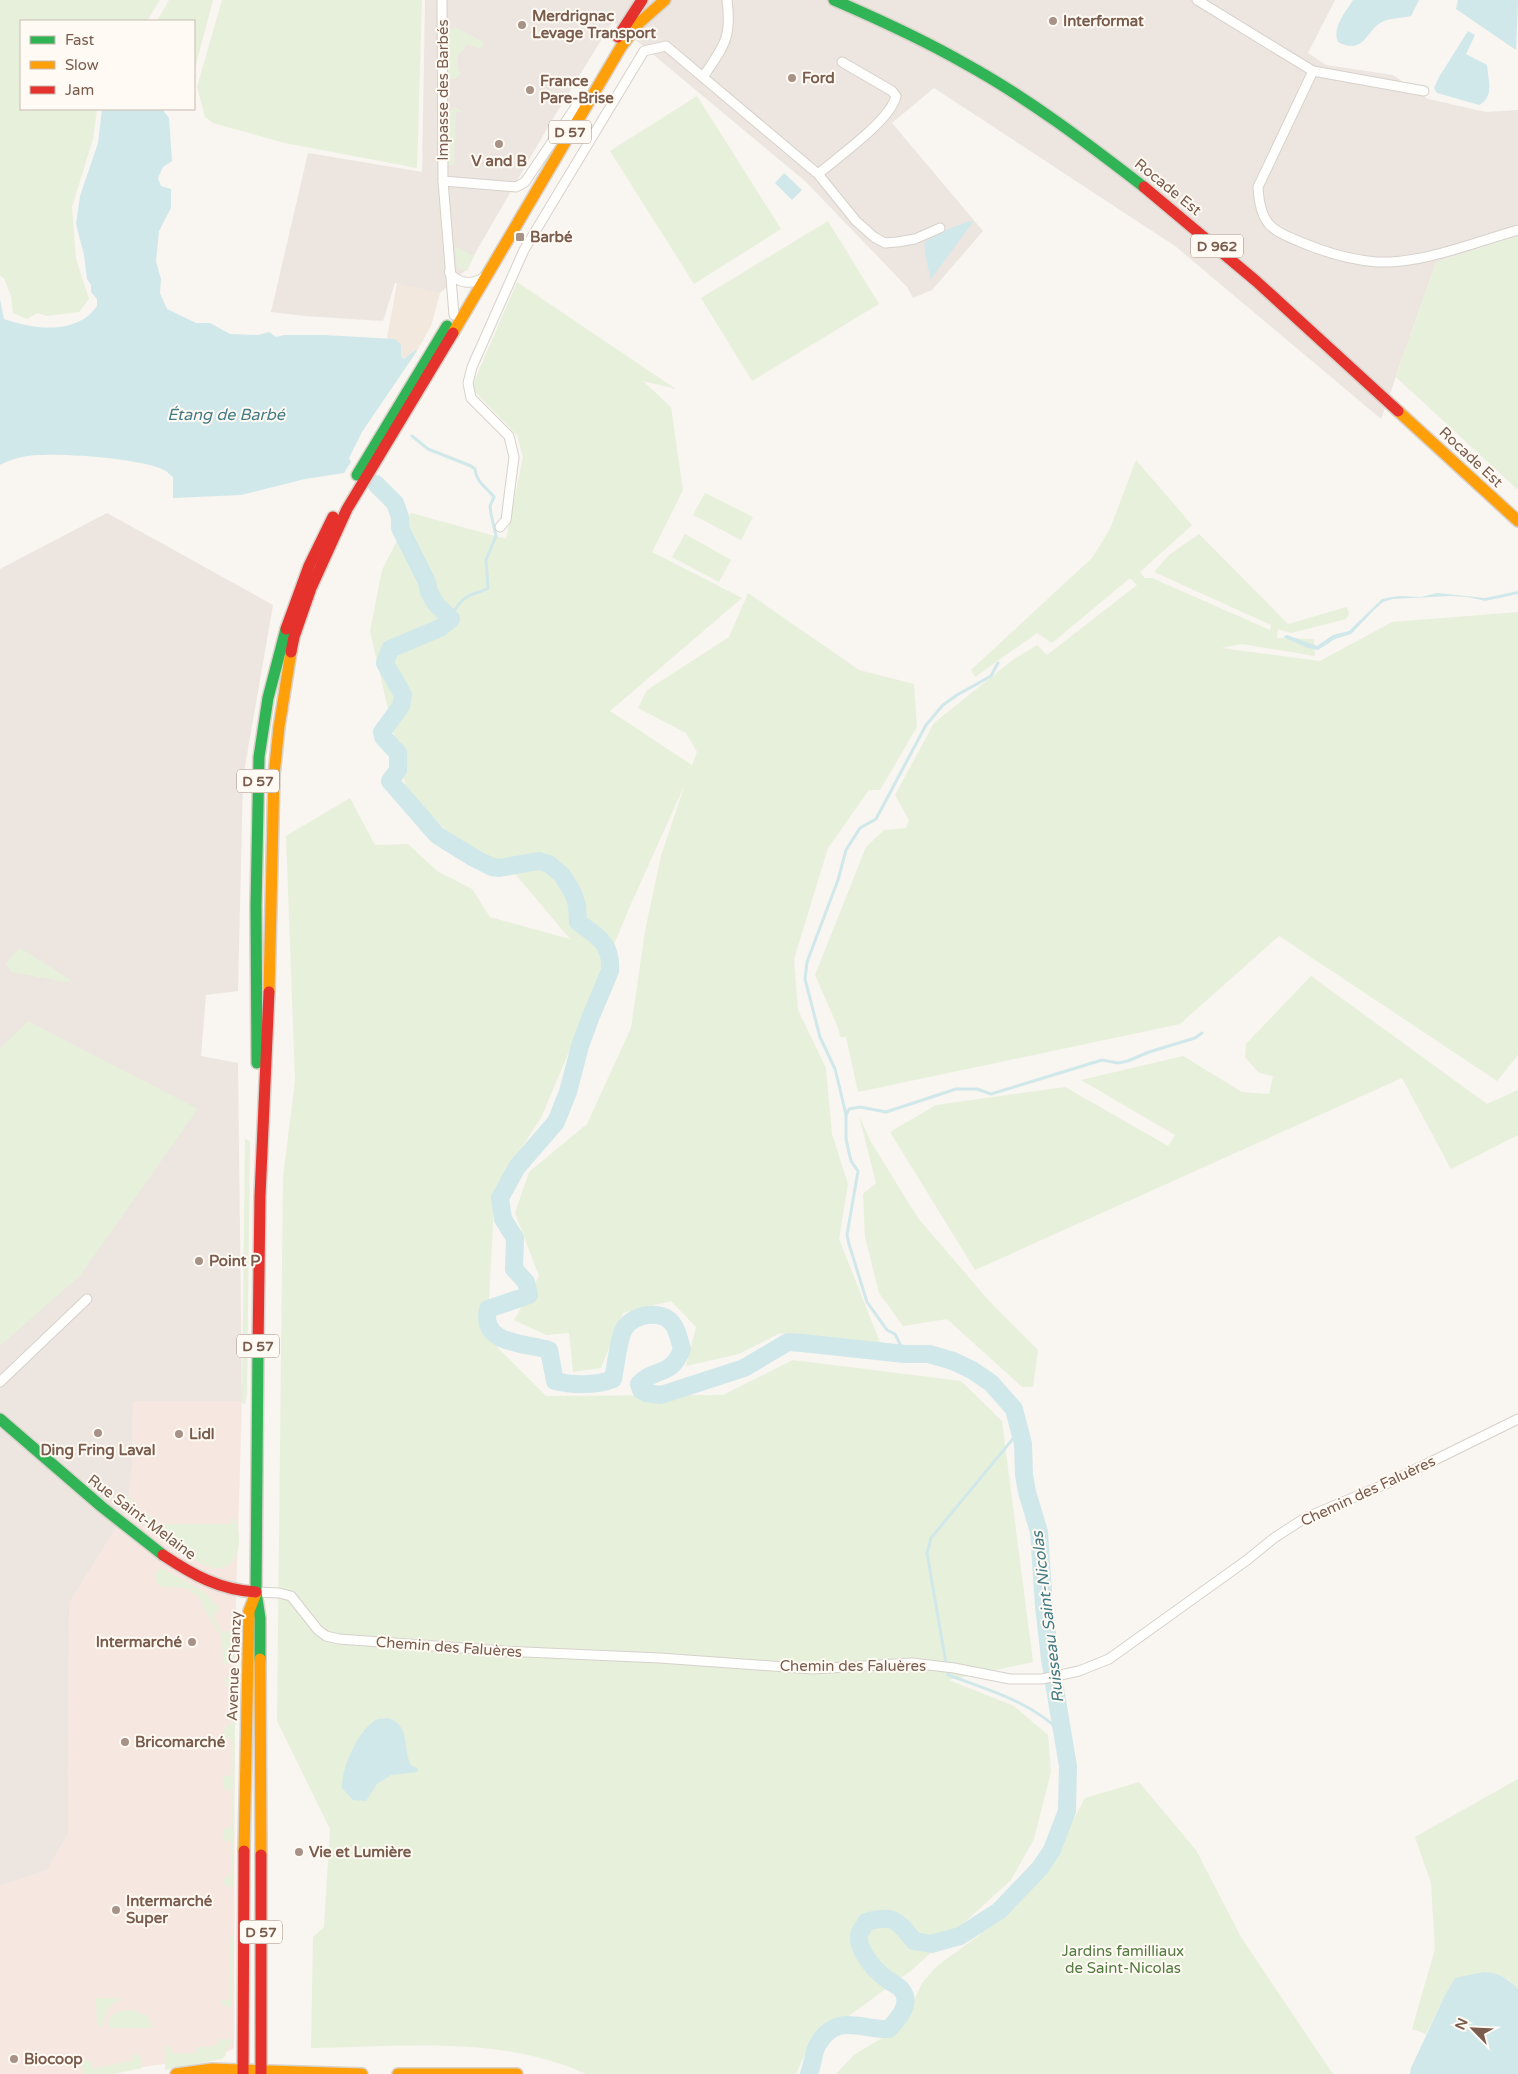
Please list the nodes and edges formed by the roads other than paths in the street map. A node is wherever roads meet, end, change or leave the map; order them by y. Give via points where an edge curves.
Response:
1 (442, 0) edge
2 (642, 0) edge
3 (666, 0) edge
4 (727, 0) edge
5 (834, 0) edge
6 (852, 0) edge
7 (1196, 0) edge
8 (880, 18) junction
9 (842, 62) dead end
10 (1314, 71) junction
11 (703, 77) junction
12 (1424, 91) dead end
13 (579, 102) junction
14 (818, 174) junction
15 (443, 181) junction
16 (940, 228) dead end
17 (1518, 230) edge
18 (449, 272) junction
19 (488, 275) junction
20 (473, 282) junction
21 (454, 315) junction
22 (1518, 522) edge
23 (500, 528) dead end
24 (260, 1196) junction
25 (87, 1299) dead end
26 (0, 1382) edge
27 (0, 1419) edge
28 (1518, 1419) edge
29 (256, 1592) junction
30 (243, 2072) edge
31 (262, 2072) edge
32 (176, 2074) edge
33 (362, 2074) edge
34 (398, 2074) edge
35 (415, 2074) edge
36 (517, 2074) edge

1 - 15 street, Impasse des Barbés
2 - 13 main road, D 57
3 - 19 main road, D 57 via 639,23 621,46
4 - 11 street via 730,20 724,46
5 - 8 main road, D 962
6 - 8 main road, D 962
7 - 10 street
8 - 22 main road, Rocade Est / D 962 via 998,83 1102,154 1219,248
9 - 14 street via 892,91 896,96 895,104 875,126
10 - 12 street
10 - 17 street via 1258,187 1258,206 1263,219 1271,226 1287,237 1321,251 1379,262 1431,255
11 - 14 street
11 - 23 street via 666,46 644,51 524,250 472,367 468,383 471,398 509,436 514,457 506,520
13 - 15 street via 525,182 516,187
13 - 20 main road, D 57
14 - 16 street via 856,221 885,243 915,239
15 - 18 street, Impasse des Barbés
18 - 20 street via 460,282
18 - 21 street, Impasse des Barbés
19 - 20 street
19 - 24 main road, D 57 via 347,509 311,588 294,637 274,776
20 - 21 main road, D 57
21 - 24 main road, D 57 via 397,406 322,538 302,580 272,680 262,727 258,782 256,989
24 - 29 main road, D 57
25 - 26 street
27 - 29 main road, Rue Saint-Melaine via 161,1554 192,1574 235,1591
28 - 29 street, Chemin des Faluères via 1388,1483 1305,1518 1109,1658 1080,1671 1042,1679 1010,1679 912,1663 813,1669 339,1639 318,1630 291,1596
29 - 30 main road, Avenue Chanzy / D 57 via 249,1611
29 - 31 main road, Avenue Chanzy / D 57 via 260,1618
30 - 31 main road
30 - 32 main road via 212,2069
31 - 33 main road
34 - 35 main road
35 - 36 main road

